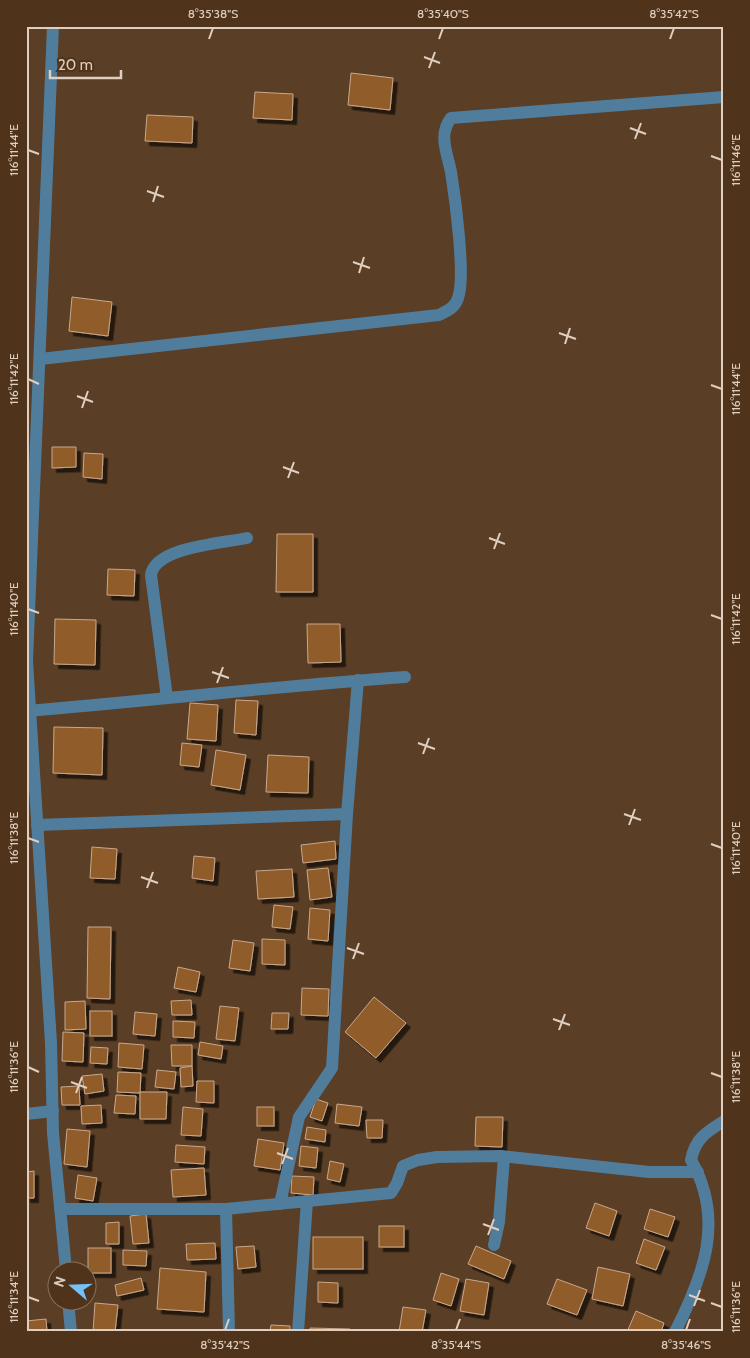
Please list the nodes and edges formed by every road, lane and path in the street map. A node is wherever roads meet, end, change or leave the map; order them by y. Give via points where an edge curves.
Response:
1 (53, 26) edge
2 (724, 97) edge
3 (40, 359) junction
4 (247, 538) dead end
5 (405, 677) dead end
6 (358, 680) junction
7 (167, 698) junction
8 (29, 711) junction
9 (347, 814) junction
10 (37, 825) junction
11 (53, 1111) junction
12 (26, 1114) edge
13 (724, 1122) edge
14 (504, 1156) junction
15 (698, 1172) junction
16 (307, 1201) junction
17 (280, 1204) junction
18 (60, 1209) junction
19 (226, 1209) junction
20 (494, 1245) dead end
21 (65, 1260) edge
22 (69, 1310) edge
23 (71, 1332) edge
24 (230, 1332) edge
25 (298, 1332) edge
26 (675, 1332) edge

1 - 3 street
2 - 3 street via 451,118 444,126 444,143 451,172 461,272 458,298 453,308 439,315
3 - 8 street via 28,661
4 - 7 street via 178,551 152,567
5 - 6 street
6 - 7 street
6 - 9 street
7 - 8 street
8 - 10 street
9 - 10 street
9 - 17 street via 332,1068 299,1117
10 - 11 street
11 - 12 street
11 - 18 street
13 - 15 street via 702,1135 694,1146 691,1160
14 - 15 street via 648,1172
14 - 16 street via 418,1160 403,1166 391,1193
14 - 20 street
15 - 26 street via 710,1211 709,1242 701,1273
16 - 17 street
16 - 25 street
17 - 19 street
18 - 19 street
18 - 21 street
19 - 24 street
22 - 23 street

